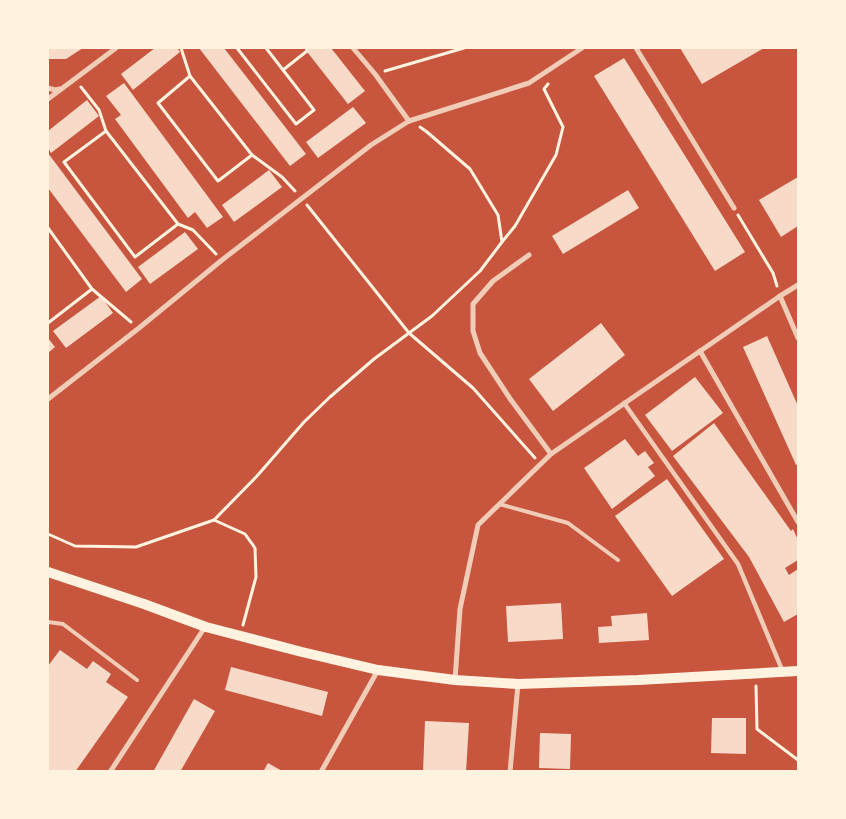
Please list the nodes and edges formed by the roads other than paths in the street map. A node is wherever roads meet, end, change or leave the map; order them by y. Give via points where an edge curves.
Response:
1 (116, 48) edge
2 (353, 48) edge
3 (582, 48) edge
4 (636, 48) edge
5 (48, 88) edge
6 (60, 89) junction
7 (48, 99) edge
8 (409, 121) junction
9 (734, 208) road end
10 (529, 255) dead end
11 (798, 285) edge
12 (780, 296) junction
13 (798, 338) edge
14 (700, 351) junction
15 (48, 399) edge
16 (624, 403) junction
17 (551, 454) junction
18 (499, 504) junction
19 (798, 522) edge
20 (618, 560) dead end
21 (48, 573) edge
22 (48, 622) edge
23 (206, 627) junction
24 (378, 670) junction
25 (798, 671) edge
26 (783, 672) junction
27 (137, 680) dead end
28 (455, 680) junction
29 (518, 684) junction
30 (110, 772) edge
31 (321, 772) edge
32 (510, 772) edge

1 - 6 street
2 - 8 street
3 - 8 street via 529,83
4 - 9 street
5 - 6 street
6 - 7 street
8 - 15 street via 371,145 302,198
10 - 17 street via 493,281 473,304 473,331 480,353
11 - 12 street
12 - 13 street
12 - 14 street
14 - 16 street
14 - 19 street
16 - 17 street
16 - 26 street via 738,564
17 - 18 street
18 - 20 lane via 568,523
18 - 28 street via 478,525 460,609
21 - 23 main road
22 - 27 lane via 62,624
23 - 24 main road
23 - 30 street
24 - 28 main road
24 - 31 street
25 - 26 main road
26 - 29 main road
28 - 29 main road
29 - 32 street

